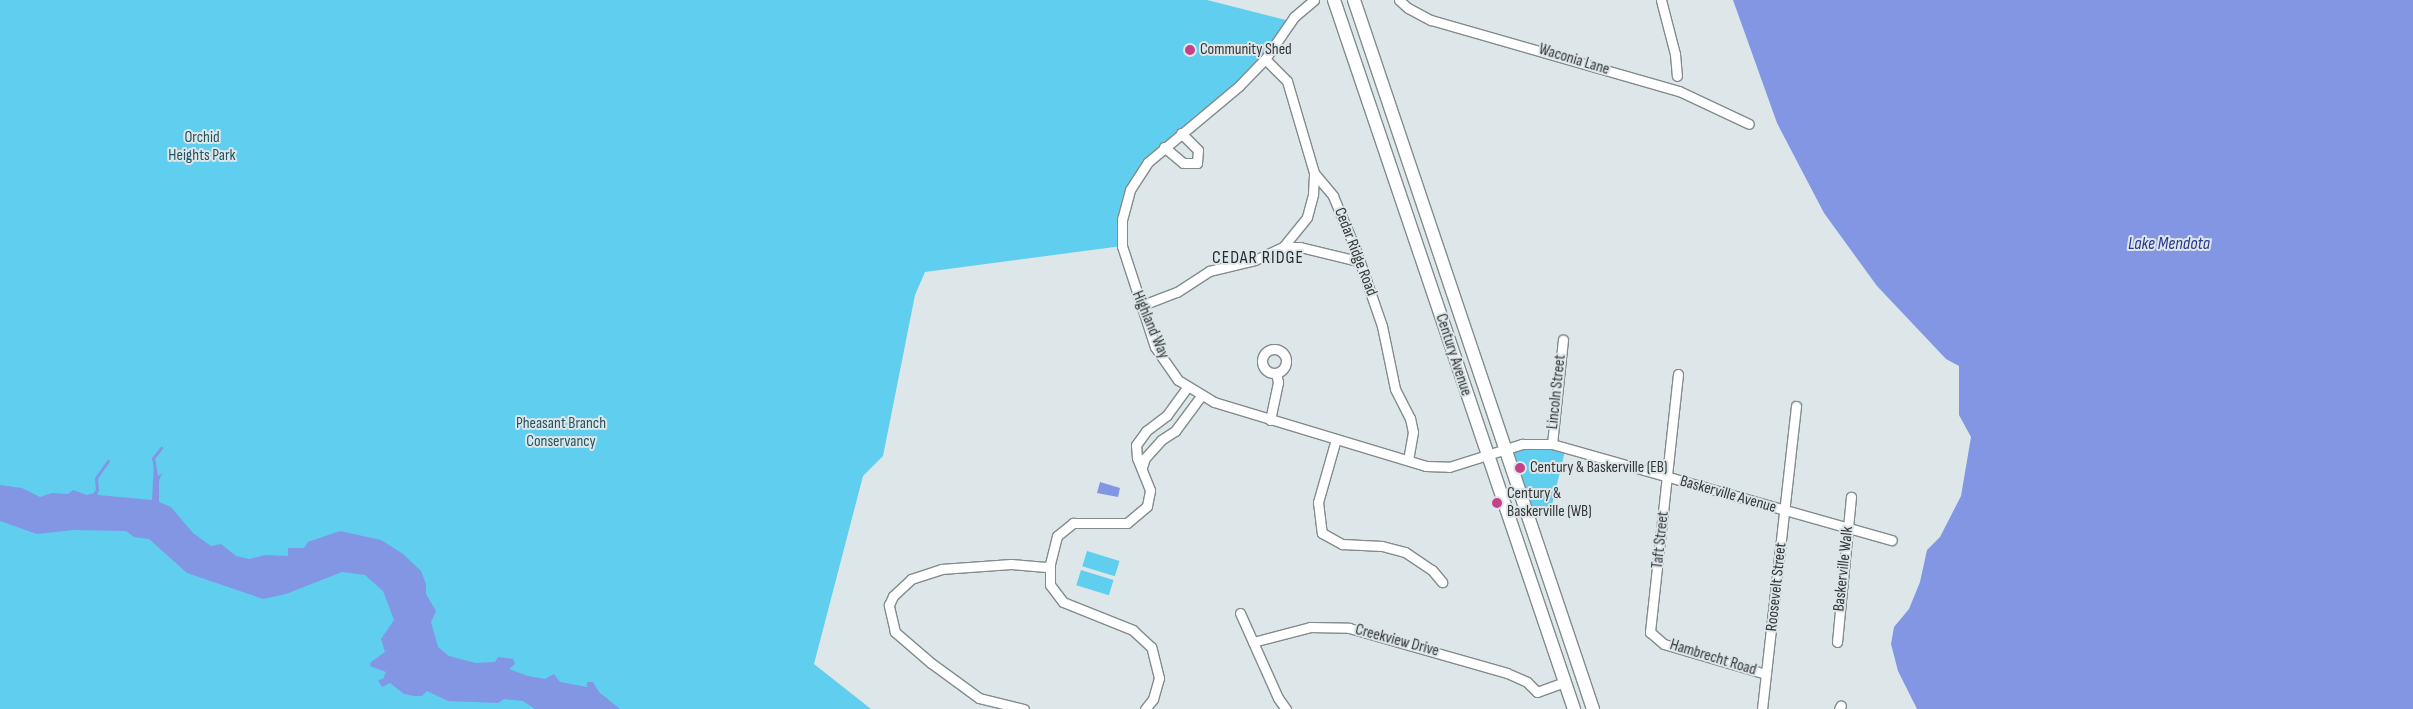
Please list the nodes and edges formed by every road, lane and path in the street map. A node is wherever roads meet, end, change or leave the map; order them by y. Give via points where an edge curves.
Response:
1 (1314, 0) edge
2 (1334, 0) edge
3 (1354, 0) edge
4 (1399, 0) edge
5 (1661, 0) edge
6 (1265, 59) junction
7 (1677, 76) dead end
8 (1748, 124) dead end
9 (1181, 133) junction
10 (1164, 147) junction
11 (1314, 173) junction
12 (1284, 247) junction
13 (1358, 261) junction
14 (1140, 306) junction
15 (1563, 340) dead end
16 (1276, 373) dead end
17 (1678, 374) dead end
18 (1187, 386) junction
19 (1201, 396) junction
20 (1796, 406) dead end
21 (1270, 420) junction
22 (1336, 439) junction
23 (1552, 444) junction
24 (1506, 448) junction
25 (1486, 454) junction
26 (1408, 460) junction
27 (1142, 467) junction
28 (1668, 478) junction
29 (1851, 497) dead end
30 (1785, 511) junction
31 (1848, 528) junction
32 (1892, 540) dead end
33 (1050, 567) junction
34 (1442, 582) dead end
35 (1240, 613) dead end
36 (1253, 642) junction
37 (1660, 642) joint
38 (1837, 642) dead end
39 (1766, 674) junction
40 (1564, 682) junction
41 (1024, 709) edge
42 (1145, 709) edge
43 (1286, 709) edge
44 (1574, 709) edge
45 (1593, 709) edge
46 (1762, 709) edge

1 - 6 street, Highland Way via 1294,17
2 - 25 main road, Century Avenue
3 - 24 main road, Century Avenue
4 - 8 street, Waconia Lane via 1431,20 1679,91
5 - 7 street via 1675,54
6 - 9 street, Highland Way via 1239,86
6 - 11 street, Cedar Ridge Road via 1287,81
9 - 10 street, Highland Way
9 - 10 street via 1198,150 1197,163 1183,163
10 - 14 street, Highland Way via 1137,176 1122,219 1122,246
11 - 12 street via 1307,217
11 - 13 street, Cedar Ridge Road via 1333,196
12 - 13 street via 1300,247
12 - 14 street via 1255,260 1208,271 1177,292
13 - 26 street, Cedar Ridge Road via 1382,326 1395,389 1410,418 1413,432
14 - 18 street, Highland Way via 1161,358
15 - 23 street, Lincoln Street
16 - 21 street via 1278,382
17 - 28 street, Taft Street
18 - 19 street, Highland Way
18 - 27 street via 1167,415 1146,431 1136,445
19 - 21 street, Highland Way
19 - 27 street via 1175,431 1161,440 1145,458
20 - 30 street, Roosevelt Street
21 - 22 street, Highland Way
22 - 26 street, Highland Way
22 - 34 street via 1318,502 1322,533 1342,544 1382,546 1405,552 1432,570
23 - 24 street, Baskerville Avenue via 1532,443
23 - 28 street, Baskerville Avenue
24 - 25 street, Highland Way
24 - 45 main road, Century Avenue
25 - 26 street, Highland Way via 1442,468
25 - 40 main road, Century Avenue
27 - 33 street via 1150,490 1146,506 1137,517 1127,524 1073,523 1057,536
28 - 30 street, Baskerville Avenue
28 - 37 street, Taft Street via 1650,629 1652,636
29 - 31 street, Baskerville Walk
30 - 31 street, Baskerville Avenue
30 - 39 street, Roosevelt Street
31 - 32 street, Baskerville Avenue
31 - 38 street, Baskerville Walk
33 - 41 street via 1011,564 941,568 911,579 893,596 889,605 895,632 931,663 979,698
33 - 42 street via 1050,586 1062,602 1133,630 1151,647 1159,678 1153,699
35 - 36 street
36 - 40 street, Creekview Drive via 1310,627 1349,628 1503,672 1526,682 1537,692
36 - 43 street
37 - 39 street, Hambrecht Road
39 - 46 street, Roosevelt Street
40 - 44 main road, Century Avenue

